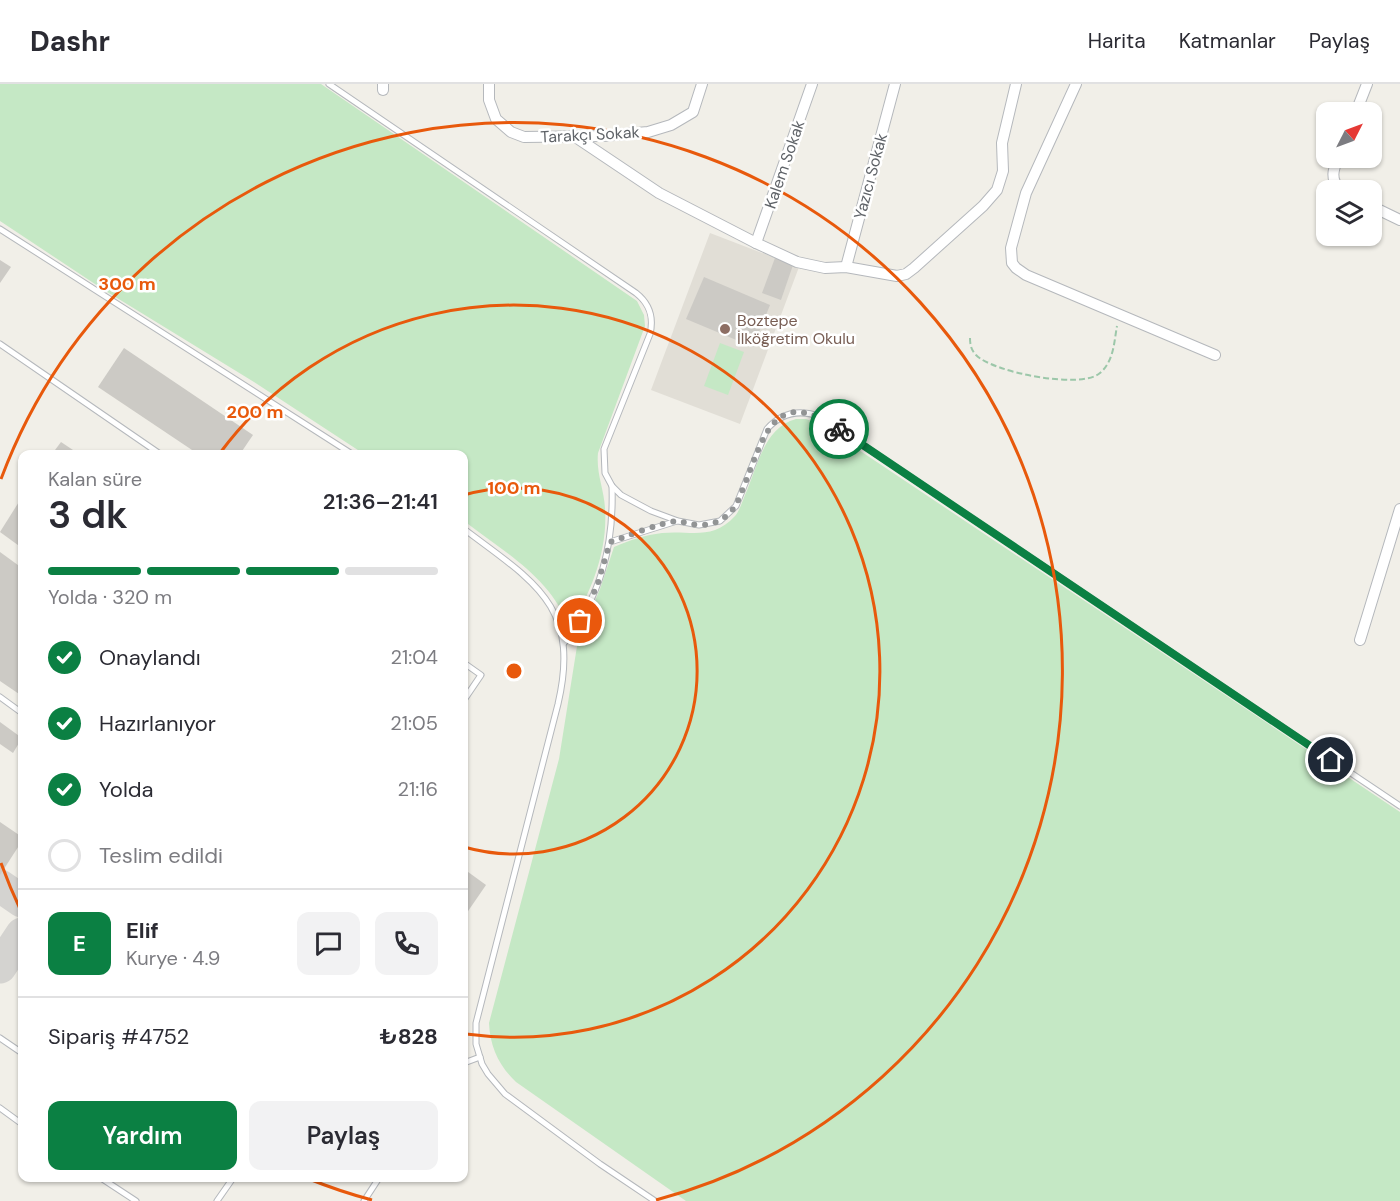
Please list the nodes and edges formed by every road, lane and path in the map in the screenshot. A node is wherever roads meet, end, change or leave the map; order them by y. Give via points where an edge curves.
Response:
1 (329, 84) edge
2 (489, 84) edge
3 (702, 84) edge
4 (812, 84) edge
5 (895, 84) edge
6 (1016, 84) edge
7 (1076, 84) edge
8 (1367, 84) edge
9 (1360, 102) edge
10 (574, 136) junction
11 (1382, 211) edge
12 (1400, 220) edge
13 (0, 230) edge
14 (756, 243) junction
15 (846, 267) junction
16 (1120, 313) junction
17 (969, 338) dead end
18 (0, 344) edge
19 (1215, 355) dead end
20 (154, 450) edge
21 (346, 450) edge
22 (612, 486) junction
23 (1400, 509) edge
24 (678, 521) junction
25 (468, 531) edge
26 (610, 542) junction
27 (1360, 640) dead end
28 (564, 644) junction
29 (468, 666) edge
30 (468, 694) edge
31 (0, 697) edge
32 (18, 710) edge
33 (1400, 806) edge
34 (0, 1038) edge
35 (18, 1050) edge
36 (480, 1057) junction
37 (468, 1062) edge
38 (0, 1108) edge
39 (18, 1121) edge
40 (108, 1182) edge
41 (230, 1182) edge
42 (376, 1182) edge
43 (136, 1201) edge
44 (217, 1201) edge
45 (364, 1201) edge
46 (655, 1201) edge

1 - 22 lane via 636,293 648,305 652,319 650,334 604,449 605,472
2 - 10 street, Tarakçı Sokak via 492,113 510,132 531,137
3 - 10 street, Tarakçı Sokak via 693,112 671,125 648,132
4 - 14 street, Kalem Sokak
5 - 15 street, Yazıcı Sokak
6 - 15 street via 1002,143 1003,171 997,190 906,274 897,276
7 - 16 street via 1026,192 1011,258 1021,272
8 - 9 street
10 - 14 street via 659,193
11 - 12 street
13 - 21 lane
14 - 15 street via 797,262 825,268
16 - 17 path via 1111,360 1091,378 1073,381 1007,369 976,356
16 - 19 street
18 - 20 lane
22 - 24 lane via 638,505
22 - 26 lane
23 - 27 street
24 - 26 lane
24 - 33 lane via 706,525 727,516 736,506 767,429 786,415 812,414
25 - 28 lane via 536,587 556,618
26 - 28 lane via 590,603
28 - 36 lane via 561,691 476,1023
29 - 30 lane via 480,675
31 - 32 lane
34 - 35 lane
36 - 37 lane
36 - 46 lane via 488,1074 518,1105
38 - 39 lane
40 - 43 lane
41 - 44 lane
42 - 45 lane

